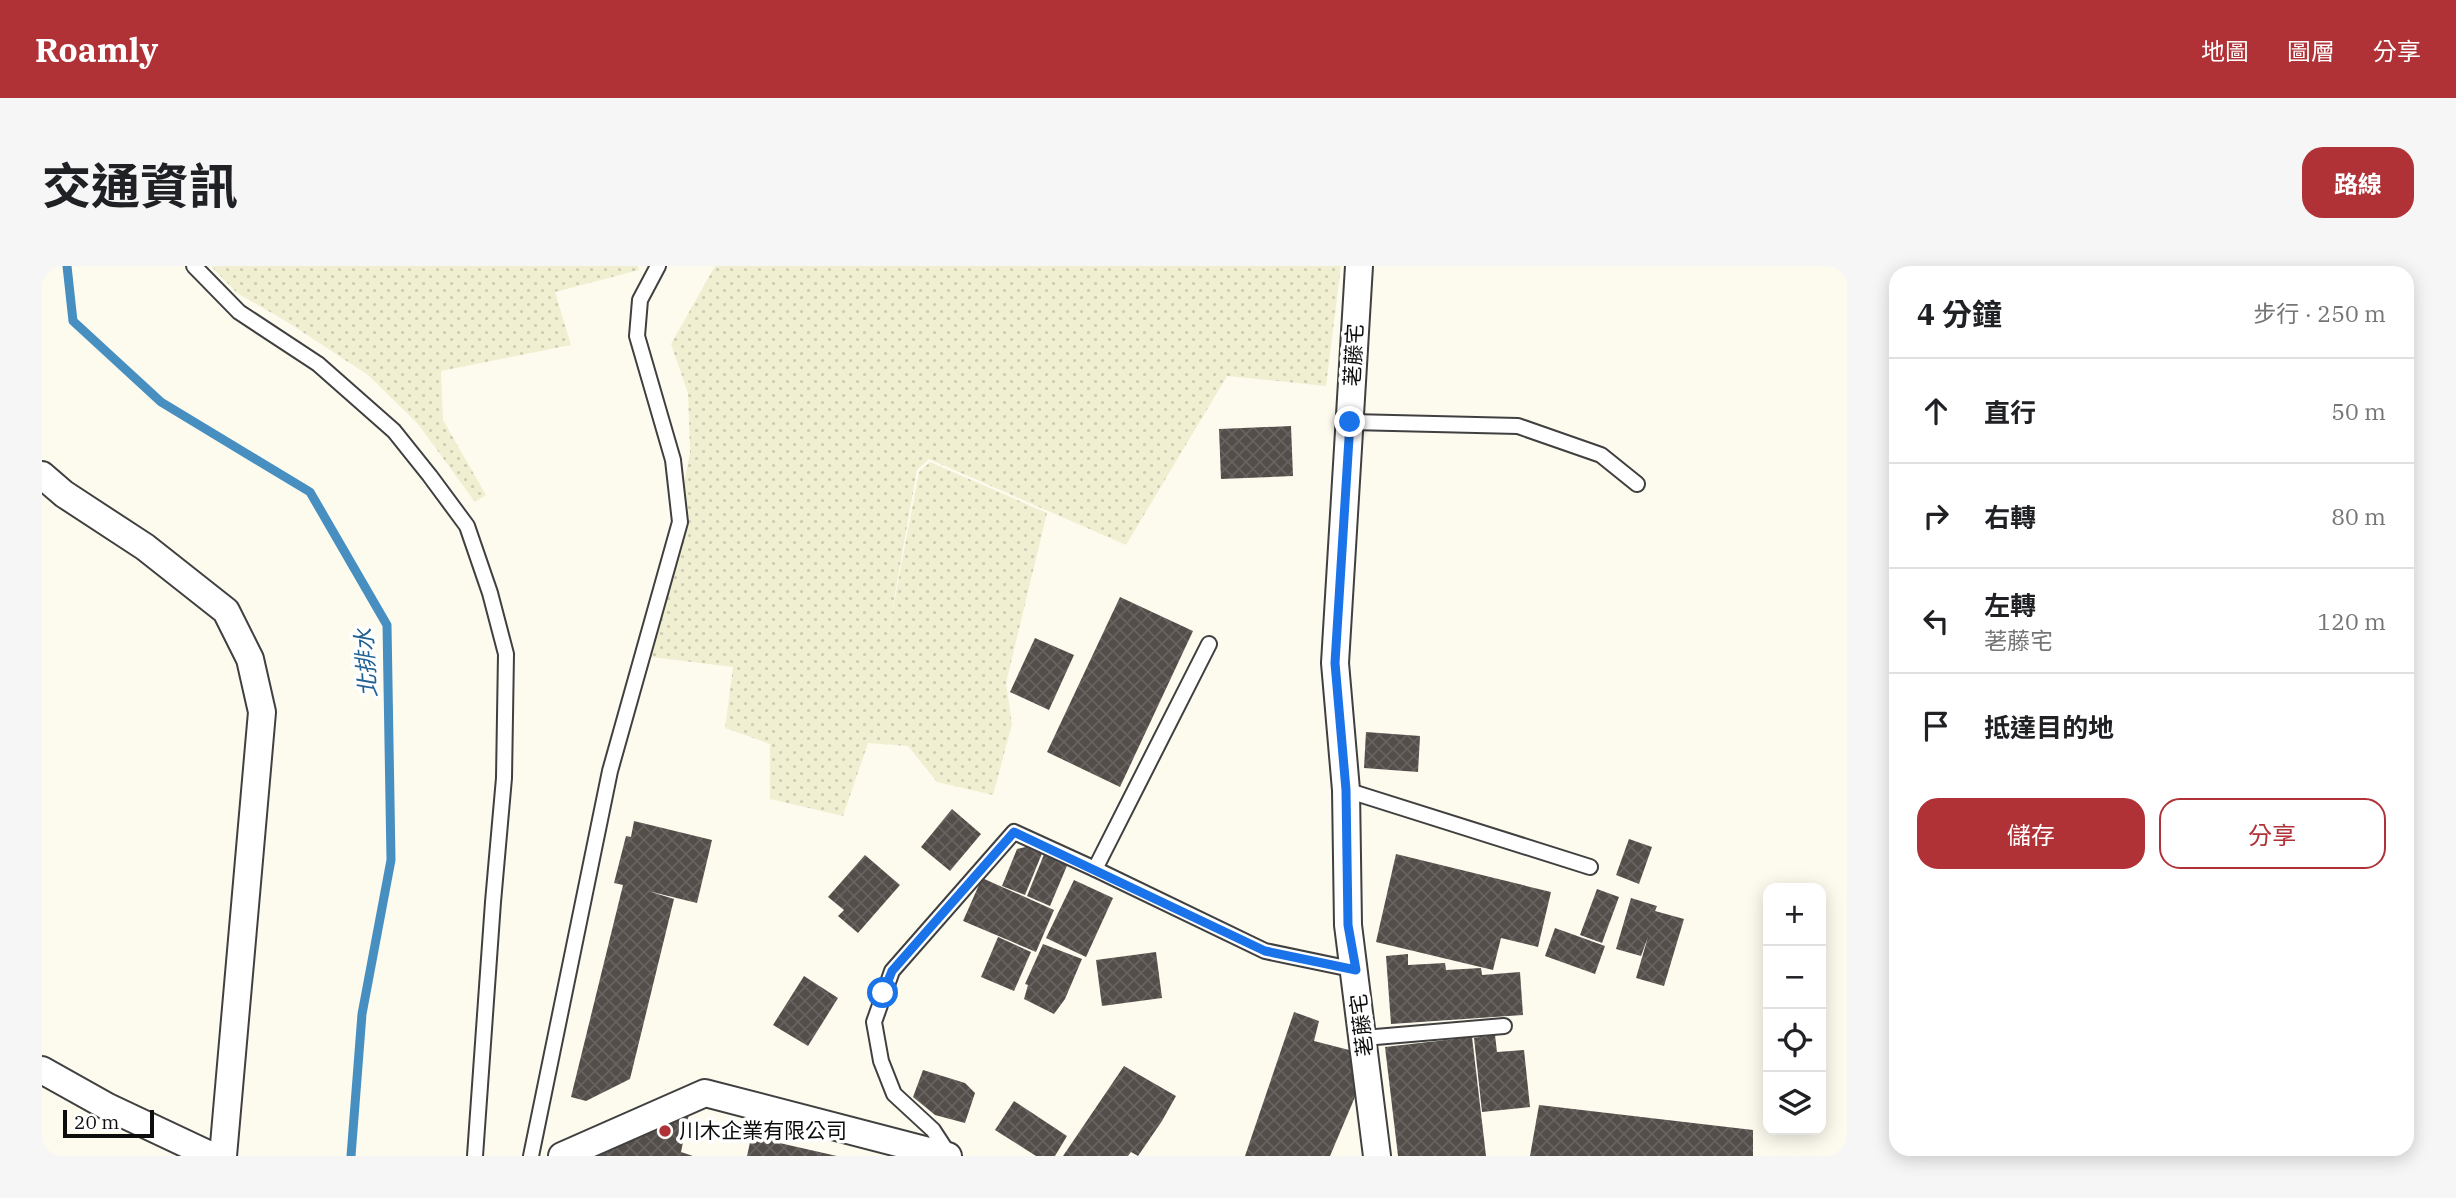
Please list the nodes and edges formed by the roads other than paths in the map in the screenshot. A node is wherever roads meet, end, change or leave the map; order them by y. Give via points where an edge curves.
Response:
1 (194, 266) edge
2 (659, 266) edge
3 (1359, 266) edge
4 (1350, 422) junction
5 (42, 475) edge
6 (1637, 484) dead end
7 (1209, 644) dead end
8 (1346, 790) junction
9 (1590, 867) dead end
10 (1095, 869) junction
11 (1356, 970) junction
12 (1504, 1026) dead end
13 (1364, 1038) junction
14 (42, 1070) edge
15 (212, 1156) edge
16 (223, 1156) edge
17 (475, 1156) edge
18 (531, 1156) edge
19 (562, 1156) edge
20 (949, 1156) edge
21 (1377, 1156) edge

1 - 17 lane via 239,312 318,365 394,431 467,526 490,593 506,654 504,778
2 - 18 lane via 640,300 637,336 673,460 680,522 610,771
3 - 4 street, 荖藤宅
4 - 6 lane via 1518,426 1601,455
4 - 8 street, 荖藤宅 via 1335,663
5 - 16 street via 226,611 250,659 262,712
7 - 10 lane
8 - 9 lane
8 - 11 street, 荖藤宅 via 1348,925
10 - 11 lane via 1265,951
10 - 20 lane via 1014,832 892,971 874,1023 881,1061 894,1094 933,1130
11 - 13 street, 荖藤宅
12 - 13 lane
13 - 21 street, 荖藤宅
14 - 15 street
19 - 20 street via 705,1093

